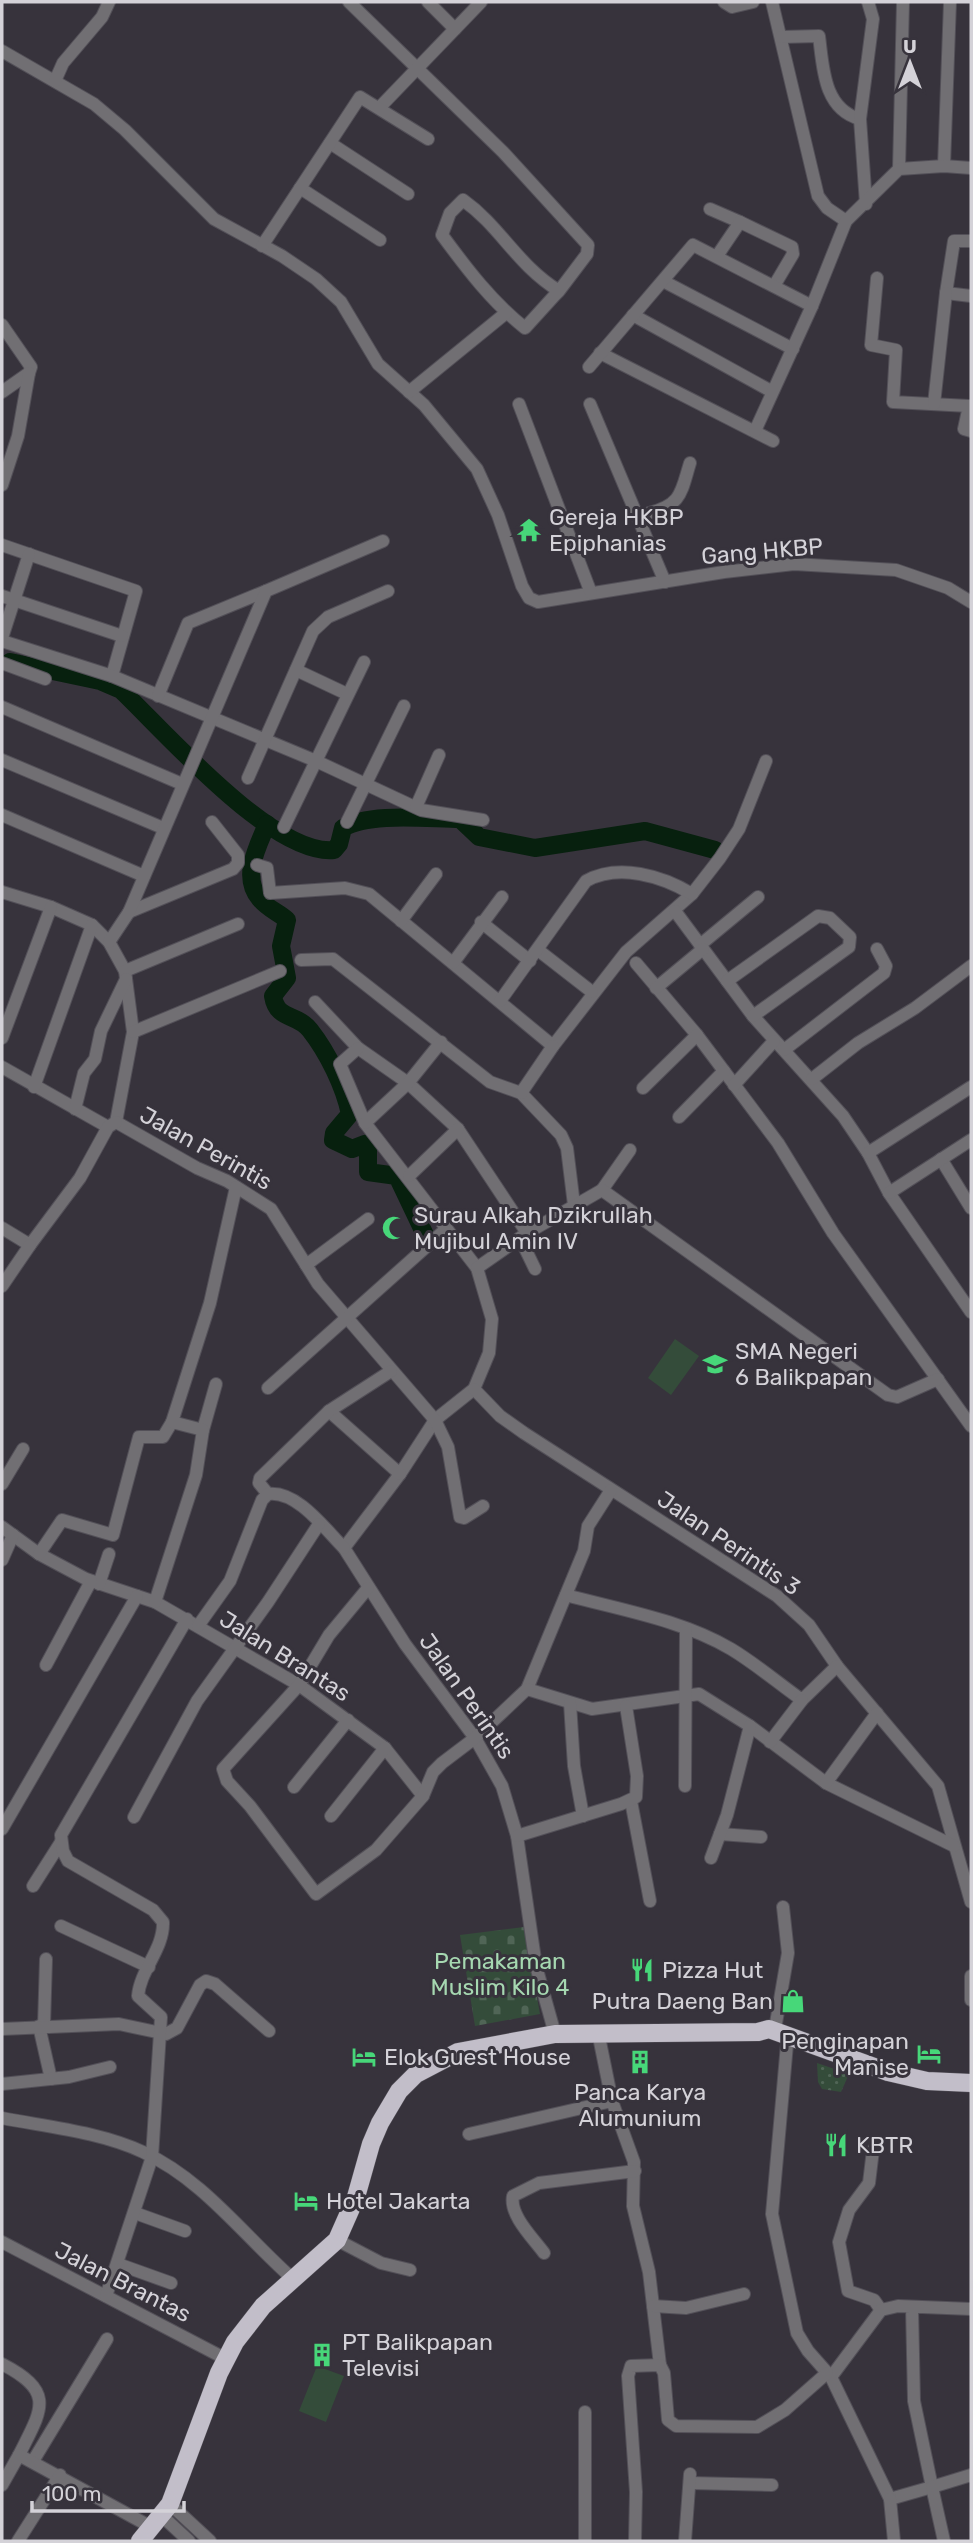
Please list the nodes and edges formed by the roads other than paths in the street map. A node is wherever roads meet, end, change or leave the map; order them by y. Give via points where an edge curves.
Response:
1 (108, 2) edge
2 (349, 2) edge
3 (428, 2) edge
4 (481, 2) edge
5 (724, 2) edge
6 (752, 2) edge
7 (772, 2) edge
8 (868, 2) edge
9 (903, 2) edge
10 (950, 2) edge
11 (455, 29) junction
12 (780, 37) junction
13 (2, 51) edge
14 (418, 68) junction
15 (55, 81) junction
16 (380, 107) junction
17 (860, 119) junction
18 (428, 139) dead end
19 (330, 143) junction
20 (944, 166) junction
21 (971, 168) edge
22 (899, 169) junction
23 (300, 187) junction
24 (408, 194) dead end
25 (866, 204) junction
26 (710, 209) dead end
27 (846, 221) junction
28 (740, 222) junction
29 (380, 240) dead end
30 (971, 241) edge
31 (262, 246) junction
32 (717, 257) junction
33 (877, 278) dead end
34 (663, 281) junction
35 (774, 286) junction
36 (559, 290) junction
37 (946, 293) junction
38 (971, 296) edge
39 (812, 306) junction
40 (506, 313) junction
41 (633, 315) junction
42 (2, 326) edge
43 (793, 349) junction
44 (600, 353) junction
45 (589, 367) dead end
46 (29, 373) junction
47 (771, 391) junction
48 (2, 392) edge
49 (409, 392) junction
50 (519, 404) dead end
51 (590, 404) dead end
52 (934, 404) junction
53 (970, 404) edge
54 (755, 431) junction
55 (971, 431) edge
56 (773, 441) dead end
57 (690, 463) dead end
58 (2, 485) edge
59 (642, 524) junction
60 (383, 541) dead end
61 (2, 545) edge
62 (29, 554) junction
63 (665, 582) junction
64 (266, 591) junction
65 (388, 592) dead end
66 (591, 593) junction
67 (8, 598) edge
68 (971, 602) edge
69 (122, 636) junction
70 (2, 639) edge
71 (364, 662) dead end
72 (2, 663) edge
73 (296, 670) junction
74 (112, 676) junction
75 (45, 679) dead end
76 (347, 695) junction
77 (158, 696) junction
78 (2, 706) edge
79 (404, 706) dead end
80 (214, 719) junction
81 (266, 741) junction
82 (439, 755) dead end
83 (2, 760) edge
84 (316, 761) junction
85 (766, 761) dead end
86 (248, 778) dead end
87 (364, 783) junction
88 (182, 784) junction
89 (416, 807) junction
90 (2, 815) edge
91 (483, 820) dead end
92 (212, 822) dead end
93 (347, 822) dead end
94 (284, 827) dead end
95 (163, 828) junction
96 (257, 865) dead end
97 (436, 874) dead end
98 (144, 876) junction
99 (2, 892) edge
100 (692, 894) junction
101 (502, 897) dead end
102 (758, 897) dead end
103 (51, 907) junction
104 (675, 911) junction
105 (129, 912) junction
106 (401, 921) junction
107 (481, 922) junction
108 (238, 924) dead end
109 (92, 925) junction
110 (109, 942) junction
111 (702, 947) junction
112 (877, 949) dead end
113 (538, 950) junction
114 (301, 960) dead end
115 (530, 961) junction
116 (453, 963) junction
117 (636, 963) dead end
118 (971, 966) edge
119 (280, 971) dead end
120 (125, 975) junction
121 (727, 981) junction
122 (656, 988) junction
123 (592, 992) junction
124 (500, 1001) junction
125 (315, 1002) dead end
126 (753, 1016) junction
127 (133, 1031) junction
128 (697, 1035) junction
129 (2, 1038) edge
130 (441, 1042) junction
131 (779, 1045) junction
132 (553, 1046) junction
133 (358, 1048) junction
134 (2, 1067) edge
135 (724, 1071) junction
136 (813, 1079) junction
137 (408, 1083) junction
138 (734, 1085) junction
139 (34, 1087) junction
140 (971, 1087) edge
141 (643, 1088) dead end
142 (521, 1093) junction
143 (75, 1109) junction
144 (679, 1117) dead end
145 (365, 1123) junction
146 (112, 1124) junction
147 (458, 1129) junction
148 (971, 1140) edge
149 (630, 1150) dead end
150 (868, 1153) junction
151 (941, 1159) junction
152 (409, 1176) junction
153 (236, 1187) junction
154 (601, 1190) junction
155 (889, 1193) junction
156 (573, 1205) junction
157 (971, 1208) edge
158 (368, 1219) dead end
159 (2, 1228) edge
160 (445, 1230) junction
161 (523, 1236) junction
162 (30, 1245) junction
163 (306, 1265) junction
164 (477, 1268) junction
165 (535, 1269) dead end
166 (2, 1286) edge
167 (971, 1312) edge
168 (345, 1319) junction
169 (391, 1371) junction
170 (938, 1379) junction
171 (216, 1384) dead end
172 (268, 1388) dead end
173 (474, 1389) junction
174 (329, 1411) junction
175 (435, 1420) junction
176 (172, 1422) junction
177 (971, 1426) edge
178 (203, 1430) junction
179 (23, 1449) dead end
180 (400, 1474) junction
181 (2, 1484) edge
182 (611, 1490) junction
183 (268, 1494) junction
184 (483, 1506) dead end
185 (319, 1524) junction
186 (2, 1527) edge
187 (13, 1535) junction
188 (344, 1548) junction
189 (39, 1553) junction
190 (109, 1554) dead end
191 (2, 1560) edge
192 (95, 1582) junction
193 (368, 1588) junction
194 (566, 1595) junction
195 (137, 1596) junction
196 (155, 1602) junction
197 (187, 1619) junction
198 (198, 1626) junction
199 (686, 1629) junction
200 (233, 1649) junction
201 (46, 1665) dead end
202 (836, 1666) junction
203 (299, 1685) junction
204 (527, 1689) junction
205 (687, 1694) junction
206 (802, 1700) junction
207 (570, 1703) junction
208 (626, 1706) junction
209 (877, 1713) junction
210 (348, 1720) junction
211 (750, 1726) junction
212 (475, 1738) junction
213 (770, 1742) junction
214 (385, 1748) junction
215 (826, 1783) junction
216 (685, 1786) dead end
217 (294, 1787) dead end
218 (423, 1796) junction
219 (631, 1801) junction
220 (134, 1816) dead end
221 (331, 1816) dead end
222 (583, 1816) junction
223 (2, 1829) edge
224 (720, 1834) junction
225 (517, 1836) junction
226 (761, 1837) dead end
227 (61, 1842) junction
228 (954, 1846) junction
229 (711, 1858) dead end
230 (33, 1886) dead end
231 (650, 1901) dead end
232 (971, 1902) edge
233 (783, 1907) dead end
234 (61, 1926) dead end
235 (46, 1959) dead end
236 (149, 1967) junction
237 (971, 1976) edge
238 (971, 2000) edge
239 (42, 2026) junction
240 (2, 2029) edge
241 (767, 2031) junction
242 (269, 2032) dead end
243 (598, 2032) junction
244 (161, 2033) junction
245 (555, 2034) junction
246 (787, 2044) junction
247 (110, 2067) dead end
248 (858, 2067) junction
249 (51, 2079) junction
250 (971, 2083) edge
251 (2, 2084) edge
252 (971, 2092) edge
253 (612, 2101) junction
254 (2, 2118) edge
255 (469, 2134) dead end
256 (873, 2150) dead end
257 (152, 2157) junction
258 (635, 2171) junction
259 (135, 2213) junction
260 (185, 2231) dead end
261 (337, 2239) junction
262 (2, 2242) edge
263 (544, 2253) dead end
264 (118, 2264) junction
265 (410, 2270) dead end
266 (293, 2280) junction
267 (171, 2283) dead end
268 (744, 2294) dead end
269 (106, 2296) junction
270 (653, 2306) junction
271 (912, 2307) junction
272 (881, 2309) junction
273 (971, 2309) edge
274 (107, 2339) dead end
275 (226, 2359) junction
276 (2, 2364) edge
277 (660, 2365) junction
278 (829, 2375) junction
279 (584, 2412) dead end
280 (19, 2455) junction
281 (33, 2461) junction
282 (60, 2475) junction
283 (971, 2475) edge
284 (2, 2485) edge
285 (772, 2485) dead end
286 (932, 2487) junction
287 (890, 2499) junction
288 (162, 2516) junction
289 (18, 2541) edge
290 (140, 2541) edge
291 (189, 2541) edge
292 (210, 2541) edge
293 (585, 2541) edge
294 (635, 2541) edge
295 (685, 2541) edge
296 (894, 2541) edge
297 (944, 2541) edge

1 - 15 street
2 - 14 street
3 - 11 street
4 - 11 street
5 - 6 street via 732,7
7 - 12 street
8 - 17 street via 873,19
9 - 22 street
10 - 20 street
11 - 14 street
12 - 17 street via 819,36 822,69 831,95
12 - 27 street via 818,196
13 - 15 street
14 - 16 street
14 - 36 street via 588,245 587,254
15 - 31 street via 94,104 125,130 214,219
16 - 18 street
16 - 19 street via 360,97
17 - 25 street
19 - 23 street
19 - 24 street
20 - 21 street
20 - 22 street
22 - 25 street
23 - 29 street
23 - 31 street
25 - 27 street
26 - 28 street
27 - 39 street
28 - 32 street
28 - 35 street via 792,247 793,254
30 - 37 street via 954,241
31 - 49 street via 316,279 341,302 378,364
32 - 34 street via 693,245
32 - 35 street
33 - 52 street via 871,345 896,350 893,402
34 - 41 street
34 - 43 street
35 - 39 street
36 - 40 street via 525,328
36 - 40 street via 534,275 481,213 463,200 450,213 442,234
37 - 38 street
37 - 52 street
39 - 43 street
40 - 49 street
41 - 44 street
41 - 47 street
42 - 46 street via 30,363
43 - 47 street
44 - 45 street
44 - 54 street
46 - 48 street
46 - 58 street via 18,436
47 - 54 street
49 - 66 street, Gang HKBP via 477,469 529,598 538,602
50 - 66 street
51 - 59 street
52 - 53 street
53 - 55 street via 964,429
54 - 56 street
57 - 59 street via 677,500 666,510 649,513
59 - 63 street
60 - 64 street
61 - 62 street
62 - 67 street
62 - 69 street via 136,591
63 - 66 street, Gang HKBP
63 - 68 street, Gang HKBP via 794,564 881,568 919,576
64 - 77 street via 188,623
64 - 80 street
65 - 73 street via 318,623
67 - 69 street
67 - 70 street
69 - 74 street
70 - 74 street
71 - 76 street
72 - 75 street
73 - 76 street
73 - 81 street
74 - 77 street
76 - 84 street
77 - 80 street
78 - 88 street
79 - 87 street
80 - 81 street
80 - 88 street
81 - 84 street
81 - 86 street
82 - 89 street
83 - 95 street
84 - 87 street
84 - 94 street
85 - 100 street via 739,829
87 - 89 street
87 - 93 street
88 - 95 street
89 - 91 street
90 - 98 street
92 - 105 street via 238,855 233,869
95 - 98 street
96 - 106 street via 269,872 270,893 358,889
97 - 106 street
98 - 105 street
99 - 103 street, Jalan Perintis
100 - 104 street
100 - 113 street via 655,876 597,875 586,881
101 - 107 street
102 - 111 street
103 - 109 street, Jalan Perintis
103 - 129 street
104 - 111 street
104 - 123 street via 626,952
105 - 110 street
106 - 116 street
107 - 115 street
107 - 116 street
108 - 120 street
109 - 110 street, Jalan Perintis
109 - 139 street
110 - 120 street, Jalan Perintis
111 - 121 street
111 - 122 street
112 - 131 street via 885,962 884,973
113 - 115 street
113 - 123 street
114 - 130 street via 333,958
115 - 124 street
116 - 124 street
117 - 122 street
118 - 136 street
119 - 127 street
120 - 127 street, Jalan Perintis
120 - 143 street
121 - 126 street
121 - 126 street via 818,916 830,918 850,937 849,947
122 - 128 street
123 - 132 street
124 - 132 street
125 - 133 street
126 - 131 street
127 - 146 street, Jalan Perintis
128 - 135 street
128 - 141 street
130 - 137 street
130 - 142 street via 490,1082
131 - 136 street
131 - 138 street
132 - 142 street
133 - 137 street
133 - 145 street via 340,1064
134 - 139 street
135 - 138 street
135 - 144 street
136 - 150 street
137 - 145 street
137 - 147 street
138 - 170 street
139 - 143 street
140 - 150 street
142 - 156 street via 567,1147
143 - 146 street
145 - 152 street
146 - 153 street, Jalan Perintis
146 - 162 street via 80,1178
147 - 152 street
147 - 161 street
148 - 151 street
149 - 154 street
150 - 155 street
151 - 155 street
151 - 157 street
152 - 160 street
153 - 163 street, Jalan Perintis via 271,1209
153 - 176 street via 210,1303
154 - 156 street
154 - 170 street via 888,1395 897,1397
155 - 167 street
156 - 161 street
158 - 163 street
159 - 162 street
160 - 164 street
160 - 168 street
161 - 164 street
161 - 165 street
162 - 166 street
163 - 168 street, Jalan Perintis
164 - 173 street via 492,1319 489,1353
168 - 169 street, Jalan Perintis
168 - 172 street
169 - 174 street
169 - 175 street, Jalan Perintis
170 - 177 street
171 - 178 street
173 - 175 street
173 - 182 street, Jalan Perintis 3 via 500,1416
174 - 180 street
174 - 183 street via 260,1478 260,1486
175 - 180 street
175 - 184 street, Jalan Perintis via 448,1447 460,1517
176 - 178 street
176 - 189 street via 163,1437 139,1437 113,1535 62,1520
178 - 196 street via 196,1475
179 - 181 street
180 - 188 street
182 - 194 street via 588,1526 584,1551
182 - 202 street, Jalan Perintis 3 via 777,1596 809,1625
183 - 185 street, Jalan Perintis via 292,1500
183 - 198 street via 230,1581
185 - 188 street, Jalan Perintis
185 - 200 street
186 - 187 street, Jalan Brantas
187 - 189 street, Jalan Brantas
187 - 191 street
188 - 193 street, Jalan Perintis
189 - 192 street, Jalan Brantas
190 - 192 street
192 - 195 street, Jalan Brantas
192 - 201 street
193 - 203 street via 329,1635
193 - 212 street, Jalan Perintis
194 - 199 street
194 - 204 street
195 - 196 street, Jalan Brantas
195 - 223 street
196 - 197 street, Jalan Brantas
197 - 198 street, Jalan Brantas
197 - 227 street via 63,1829
198 - 200 street, Jalan Brantas
199 - 205 street
199 - 206 street via 731,1649
200 - 203 street, Jalan Brantas
200 - 220 street via 197,1701
202 - 206 street
202 - 209 street, Jalan Perintis 3
203 - 210 street, Jalan Brantas
203 - 218 street via 223,1769 227,1781 316,1894 376,1850
204 - 207 street
204 - 212 street
205 - 208 street
205 - 211 street via 699,1694
205 - 216 street
206 - 213 street
207 - 208 street via 592,1709
207 - 222 street
208 - 219 street via 638,1783
209 - 215 street
209 - 228 street, Jalan Perintis 3 via 938,1786
210 - 214 street, Jalan Brantas
210 - 217 street
211 - 213 street
211 - 224 street
212 - 218 street via 433,1772
212 - 225 street, Jalan Perintis via 502,1786
213 - 215 street
214 - 218 street, Jalan Brantas
214 - 221 street
215 - 228 street
219 - 222 street
219 - 231 street
222 - 225 street
224 - 226 street
224 - 229 street
225 - 245 street, Jalan Perintis via 536,1966
227 - 230 street
227 - 236 street via 68,1861 162,1917 162,1934
228 - 232 street, Jalan Perintis 3
233 - 241 street via 788,1953
234 - 236 street
235 - 239 street
236 - 244 street via 138,1996 160,2013
237 - 238 street
239 - 240 street
239 - 244 street via 119,2024
239 - 249 street
241 - 243 highway
241 - 246 highway via 769,2040
241 - 248 highway
242 - 244 street via 206,1981 177,2028
243 - 245 highway
243 - 253 street
244 - 257 street
245 - 261 highway via 458,2052 416,2074 399,2091 380,2123
246 - 248 highway
246 - 278 street via 772,2214 797,2333
247 - 249 street
248 - 250 highway via 909,2078
248 - 252 highway via 915,2088
249 - 251 street
253 - 255 street
253 - 258 street
254 - 257 street via 108,2141
256 - 272 street via 869,2183 849,2210 839,2246 848,2291 874,2300
257 - 259 street
257 - 266 street via 200,2190
258 - 263 street via 546,2181 513,2196 517,2216
258 - 270 street via 633,2207
259 - 260 street
259 - 264 street
261 - 265 street via 372,2259
261 - 266 highway
262 - 269 street, Jalan Brantas
264 - 267 street
264 - 269 street
266 - 275 highway via 263,2306
268 - 270 street via 686,2308
269 - 275 street, Jalan Brantas
270 - 277 street
271 - 272 street
271 - 273 street
271 - 286 street via 914,2400
272 - 278 street
274 - 281 street
275 - 288 highway
276 - 280 street via 32,2383 41,2400 39,2415
277 - 278 street via 668,2420 676,2426 757,2427
277 - 294 street via 634,2365 628,2371
278 - 287 street
279 - 293 street
280 - 281 street
280 - 284 street
281 - 282 street
282 - 288 street
282 - 289 street
283 - 286 street
285 - 295 street via 690,2479
286 - 287 street
286 - 297 street
287 - 296 street
288 - 290 highway
288 - 291 street
288 - 292 street

